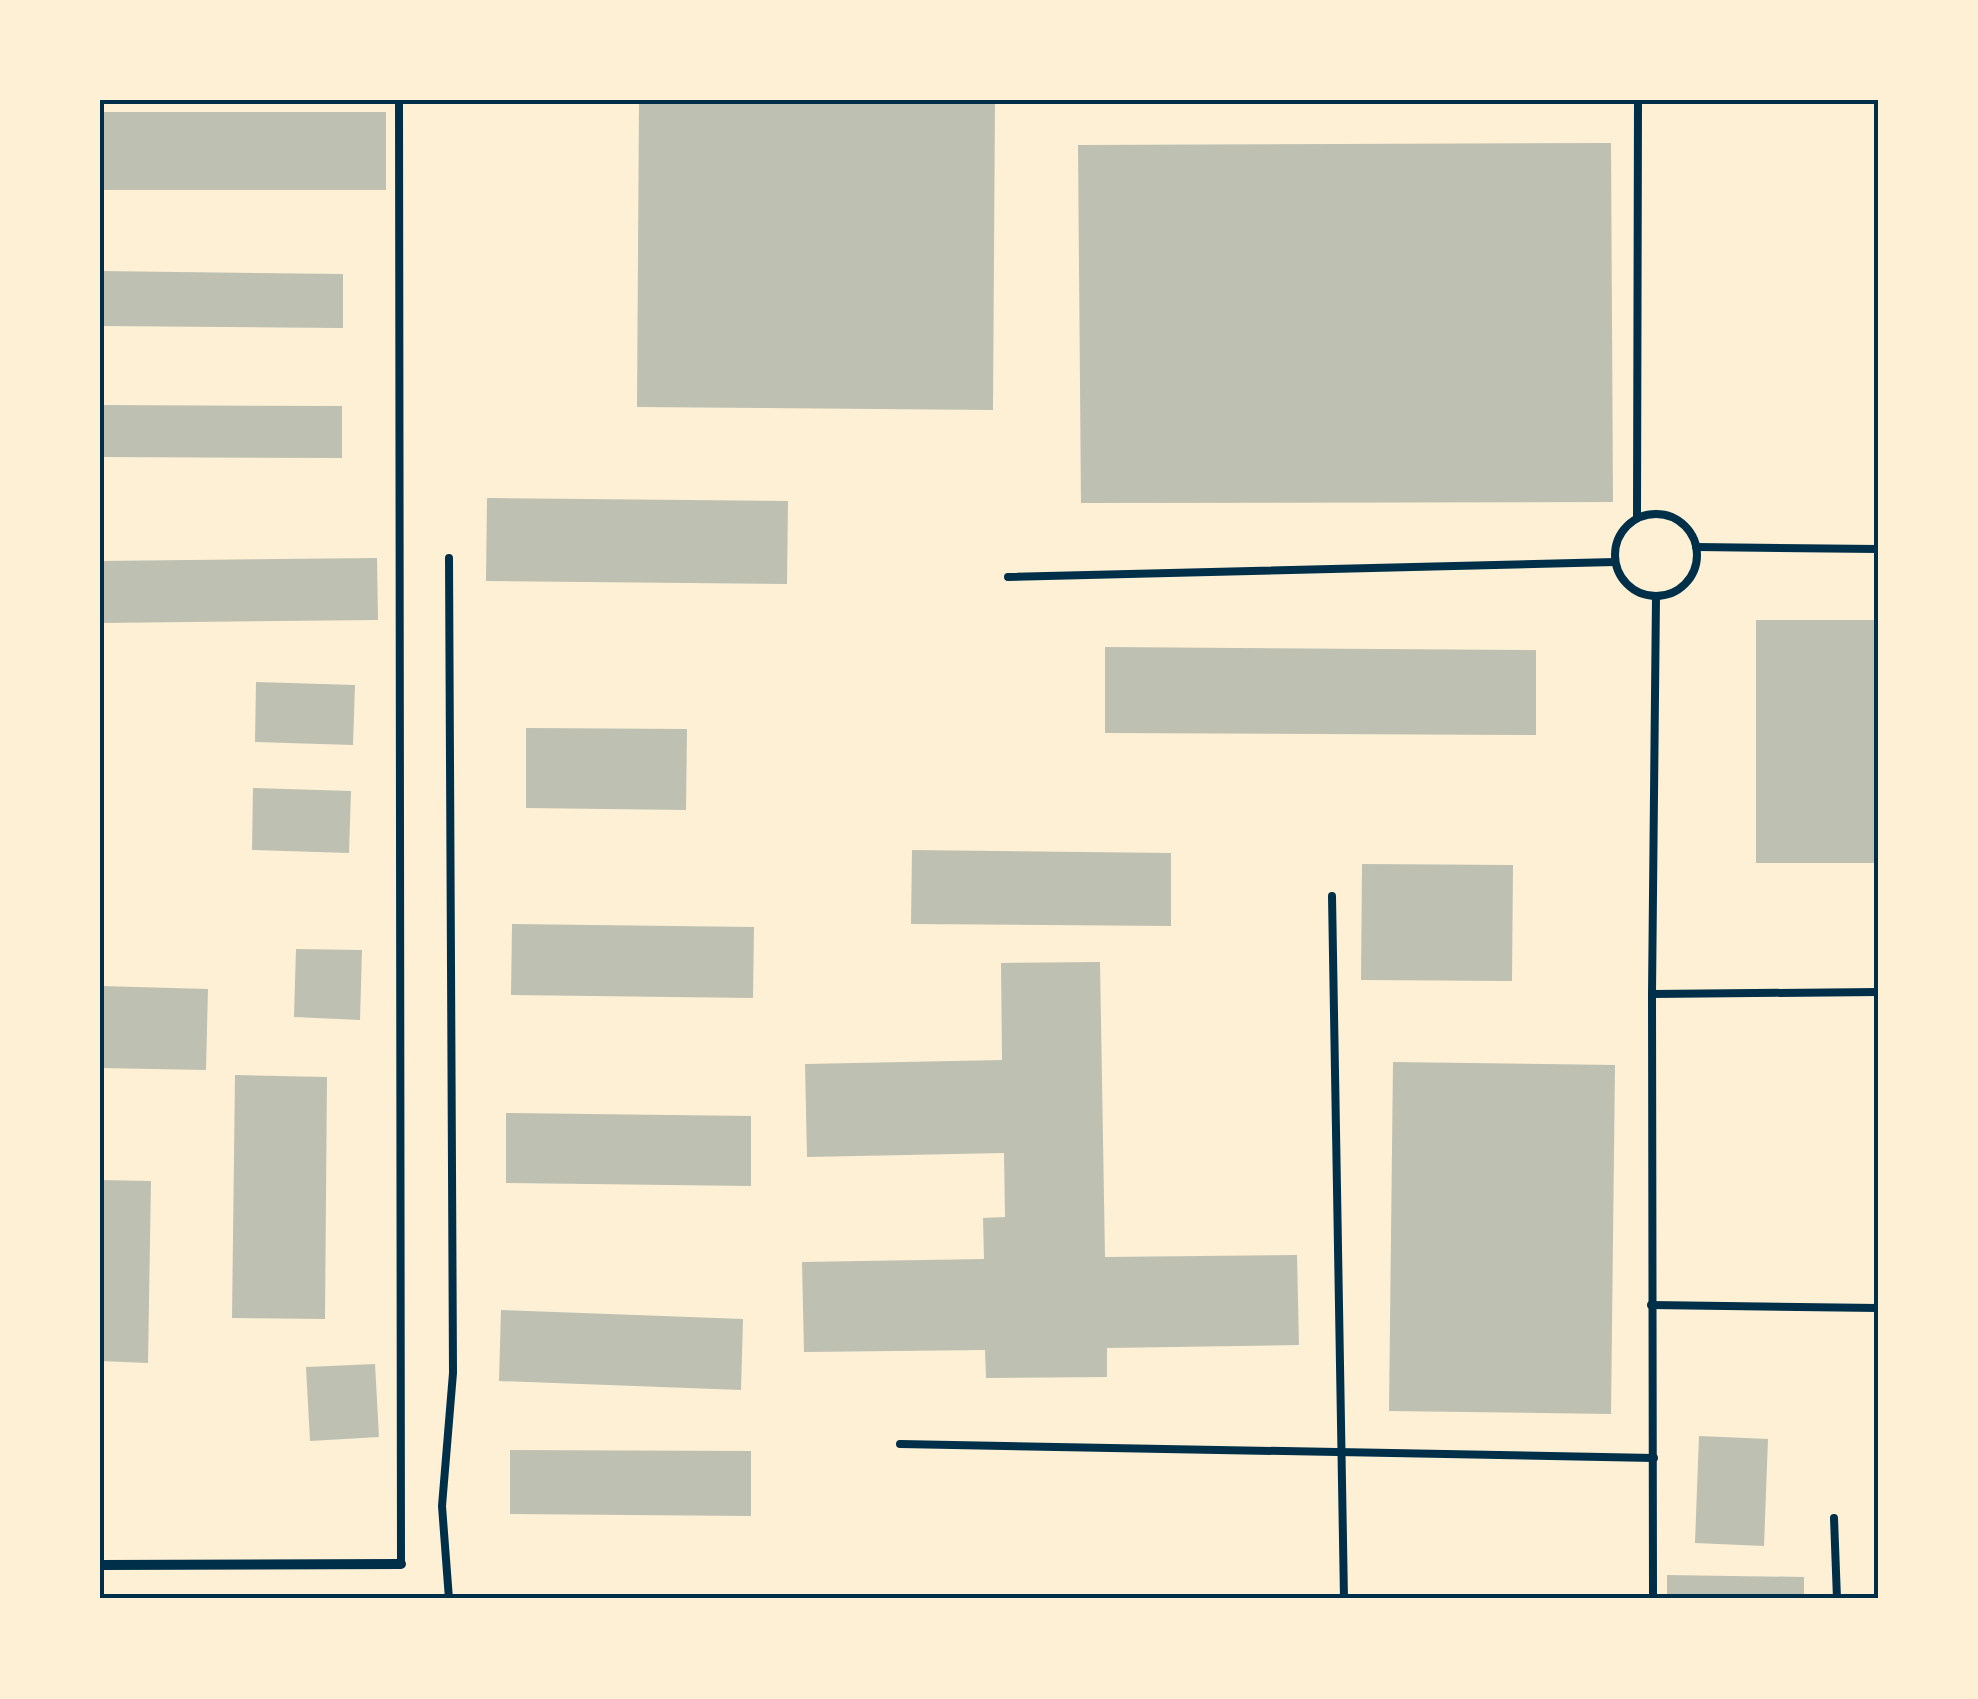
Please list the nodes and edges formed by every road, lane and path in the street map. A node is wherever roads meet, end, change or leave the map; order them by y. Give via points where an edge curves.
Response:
1 (399, 100) edge
2 (1638, 100) edge
3 (1636, 518) junction
4 (1696, 548) junction
5 (1878, 549) edge
6 (449, 558) dead end
7 (1615, 562) junction
8 (1008, 578) dead end
9 (1656, 596) junction
10 (1332, 896) dead end
11 (1878, 992) edge
12 (1652, 994) junction
13 (1651, 1306) junction
14 (1878, 1308) edge
15 (900, 1444) dead end
16 (1340, 1452) junction
17 (1654, 1458) junction
18 (1834, 1518) dead end
19 (401, 1564) joint
20 (100, 1565) edge
21 (449, 1599) edge
22 (1344, 1599) edge
23 (1653, 1599) edge
24 (1836, 1599) edge

1 - 19 lane
2 - 3 lane
3 - 4 lane via 1674,518
3 - 7 lane via 1619,536
4 - 5 lane
4 - 9 lane via 1692,575
6 - 21 lane via 453,1373 442,1506
7 - 8 lane
7 - 9 lane via 1629,586
9 - 12 lane
10 - 16 lane
11 - 12 lane
12 - 13 lane
13 - 14 lane
13 - 17 lane
15 - 16 lane
16 - 17 lane
16 - 22 lane
17 - 23 lane
18 - 24 lane
19 - 20 street

